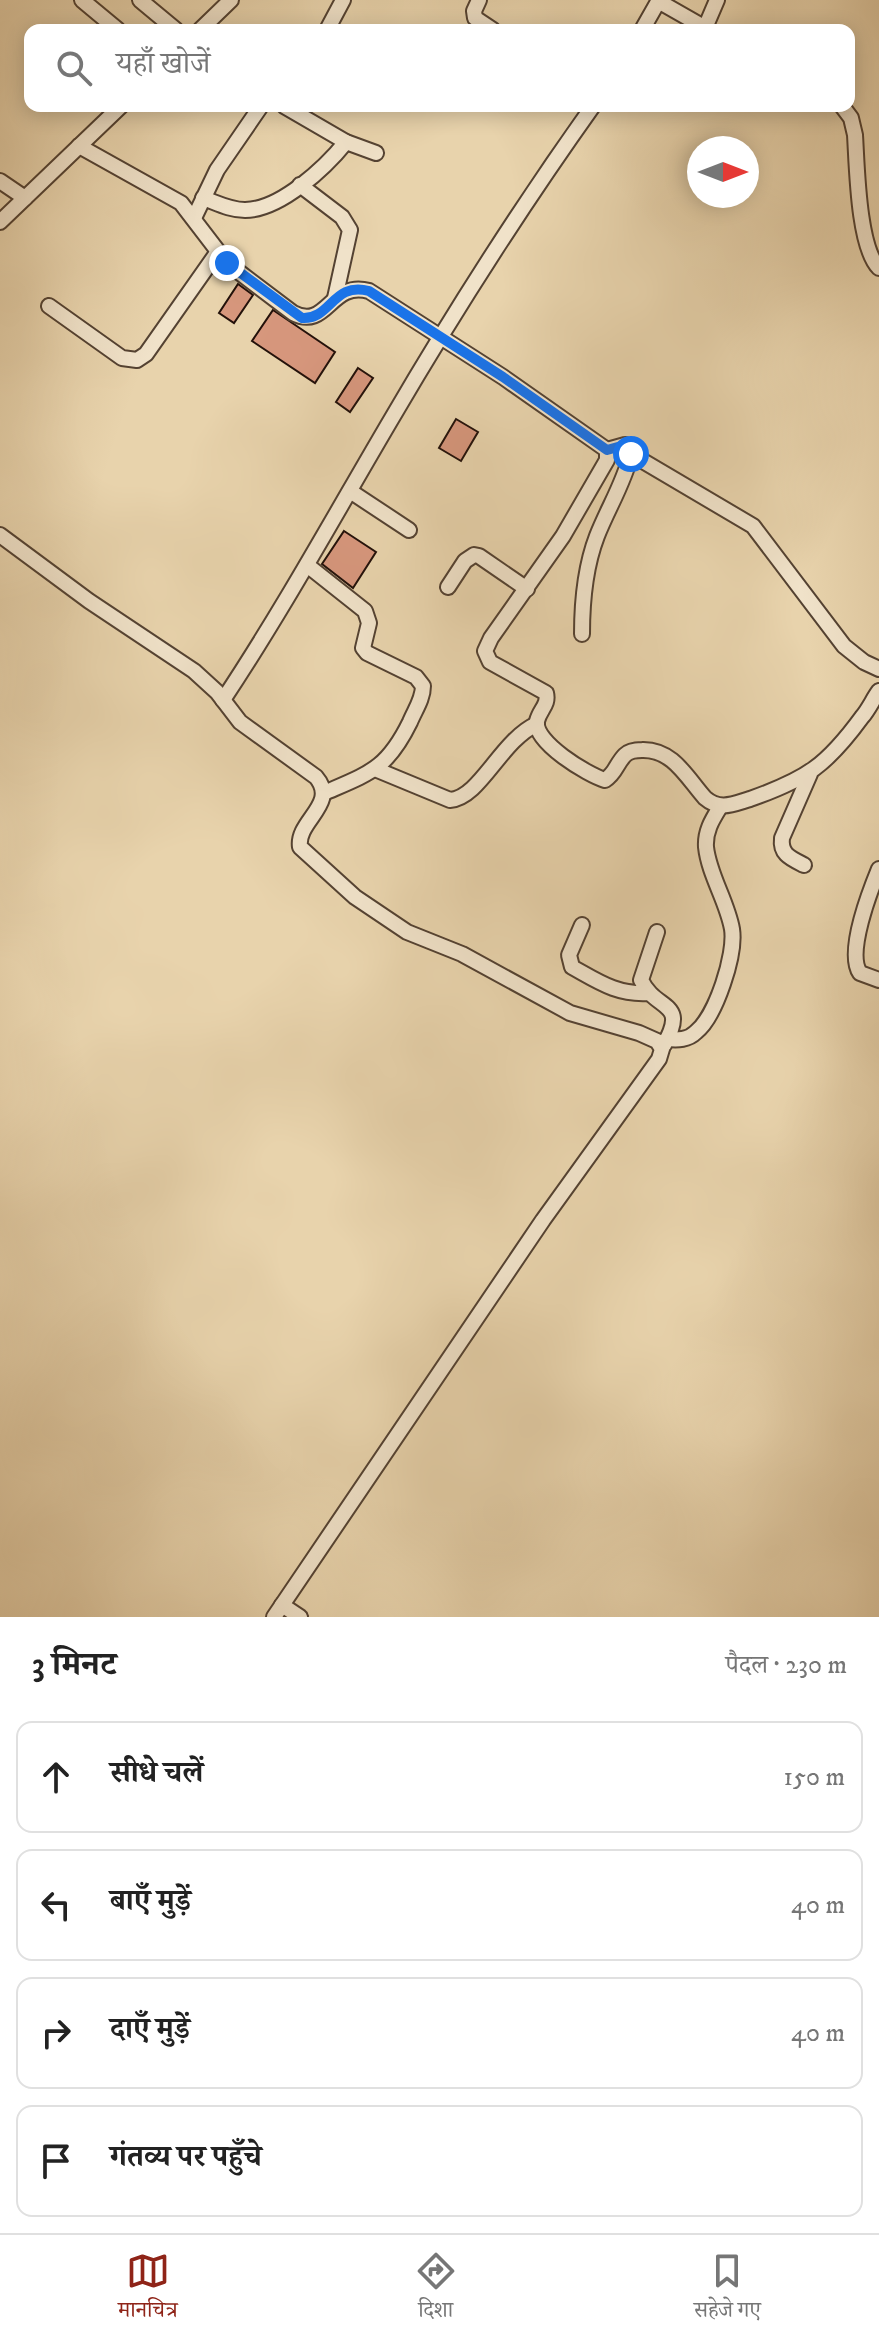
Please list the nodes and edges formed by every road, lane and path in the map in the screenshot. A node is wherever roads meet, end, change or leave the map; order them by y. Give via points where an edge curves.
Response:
1 (82, 0) edge
2 (140, 0) edge
3 (231, 0) edge
4 (343, 0) edge
5 (479, 0) edge
6 (658, 0) edge
7 (717, 0) edge
8 (111, 24) edge
9 (169, 24) edge
10 (206, 24) edge
11 (330, 24) edge
12 (484, 24) edge
13 (645, 24) edge
14 (699, 24) edge
15 (709, 24) edge
16 (115, 112) edge
17 (257, 112) edge
18 (294, 112) edge
19 (589, 112) edge
20 (846, 112) edge
21 (346, 142) junction
22 (79, 146) junction
23 (376, 153) dead end
24 (0, 181) edge
25 (300, 185) junction
26 (25, 198) junction
27 (203, 198) junction
28 (194, 218) junction
29 (0, 222) edge
30 (217, 253) junction
31 (879, 268) edge
32 (335, 298) junction
33 (49, 306) dead end
34 (441, 338) junction
35 (607, 450) junction
36 (631, 454) junction
37 (350, 491) junction
38 (409, 530) dead end
39 (0, 535) edge
40 (307, 565) junction
41 (448, 587) dead end
42 (527, 589) junction
43 (582, 634) dead end
44 (879, 669) edge
45 (879, 691) edge
46 (223, 700) junction
47 (537, 724) junction
48 (375, 769) junction
49 (810, 774) junction
50 (324, 793) junction
51 (720, 807) junction
52 (804, 865) dead end
53 (879, 869) edge
54 (582, 925) dead end
55 (657, 932) dead end
56 (879, 980) edge
57 (649, 993) junction
58 (664, 1044) junction
59 (278, 1611) edge
60 (300, 1617) edge

1 - 8 street
2 - 9 street
3 - 10 street
4 - 11 street
5 - 12 street via 475,18
6 - 13 street
6 - 14 street
7 - 15 street
16 - 22 street
17 - 27 street
18 - 21 street
19 - 34 street
20 - 31 street via 855,135 865,237
21 - 23 street
21 - 25 street
22 - 26 street
22 - 28 street via 170,196
24 - 26 street
25 - 27 street via 249,210
25 - 32 street via 342,217 350,230
26 - 29 street
27 - 28 street
28 - 30 street
30 - 32 street via 302,318 314,318
30 - 33 street via 137,360 122,358
32 - 34 street via 352,289 369,291
34 - 35 street
34 - 37 street
35 - 36 street via 625,445
35 - 42 street via 607,460
36 - 43 street via 587,570
36 - 44 street via 753,526 844,646
37 - 38 street
37 - 40 street
39 - 46 street via 194,671
40 - 46 street
40 - 48 street via 365,611 367,653 416,677 423,686 402,738
41 - 42 street via 474,555
42 - 47 street via 485,651 490,662 546,693
45 - 49 street via 847,737
46 - 50 street via 240,722 316,777
47 - 48 street via 509,743 473,791 459,799
47 - 51 street via 551,747 600,779 614,774 631,752 667,755 705,798
48 - 50 street
49 - 51 street
49 - 52 street via 782,838 783,852
50 - 58 street via 300,836 300,847 355,897 407,932 462,954 570,1013
51 - 58 street via 706,844 731,927 732,950 718,997 701,1027 689,1037
53 - 56 street via 855,956 860,973
54 - 57 street via 569,955 572,967 623,993
55 - 57 street via 642,971
57 - 58 street via 674,1016
58 - 59 street via 659,1059 543,1220
59 - 60 street

